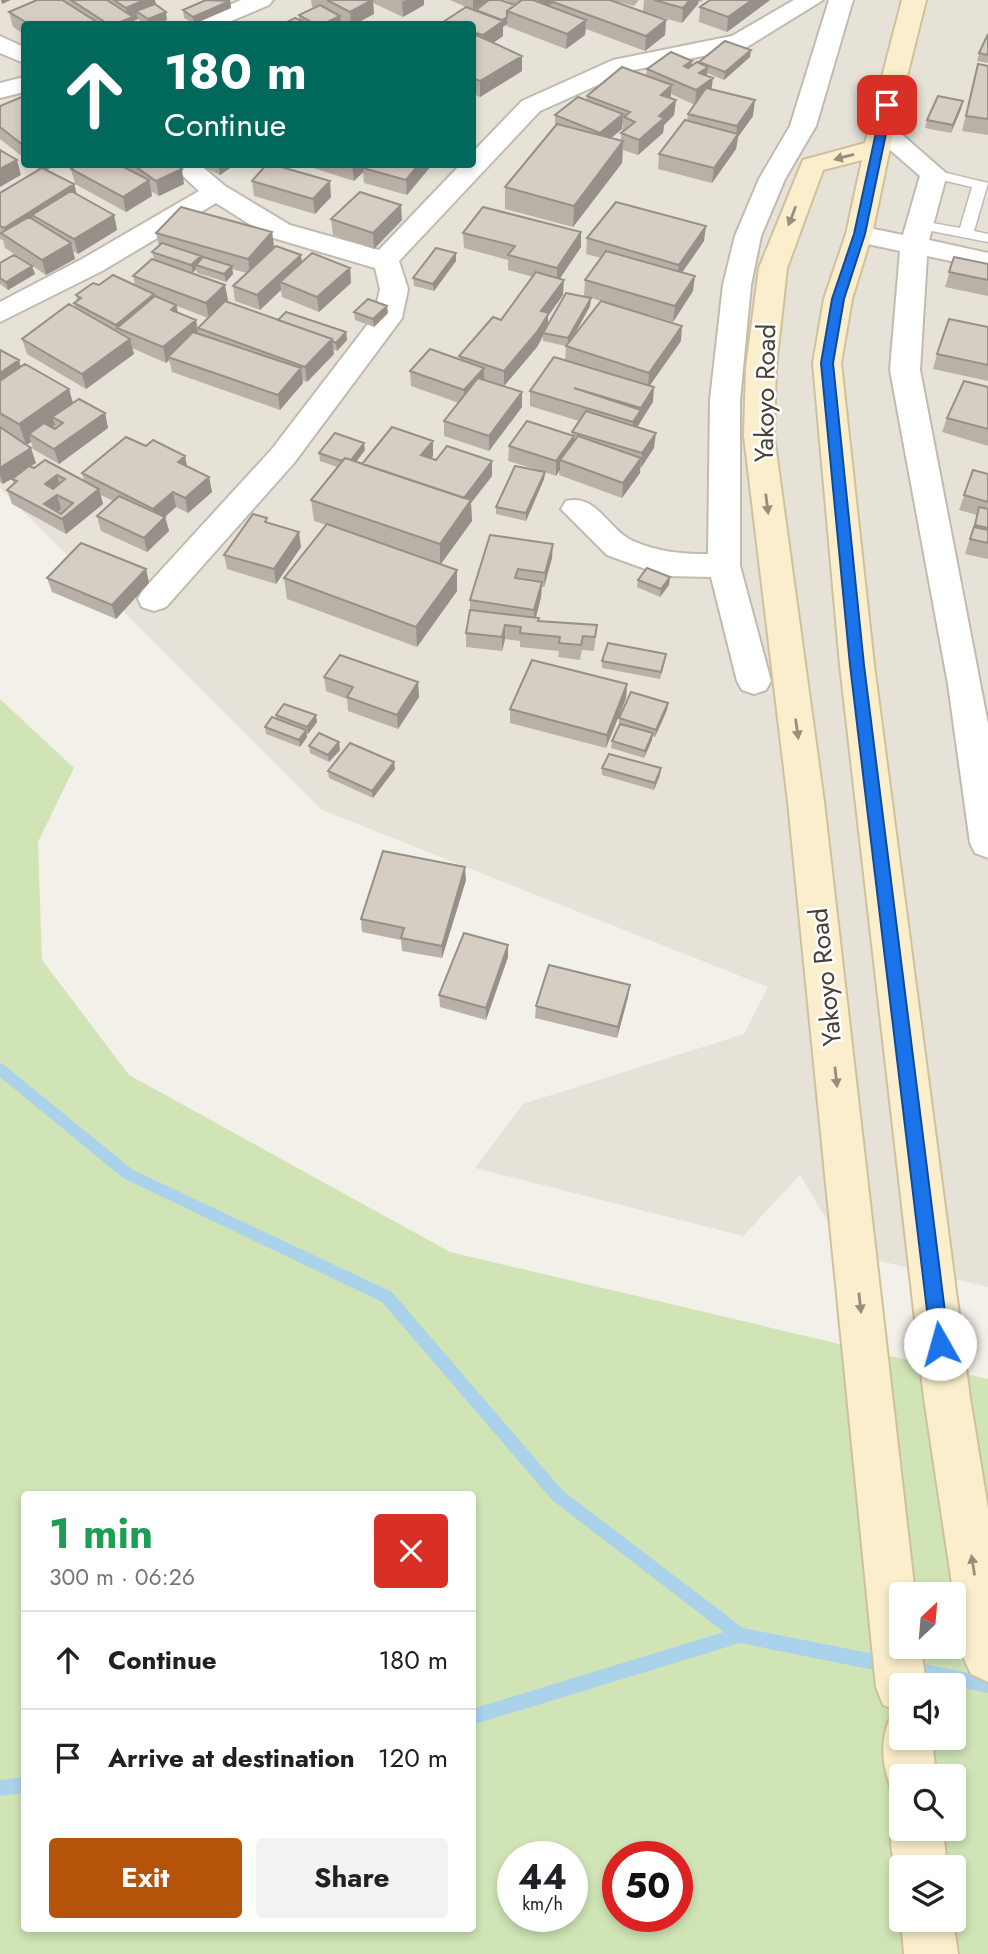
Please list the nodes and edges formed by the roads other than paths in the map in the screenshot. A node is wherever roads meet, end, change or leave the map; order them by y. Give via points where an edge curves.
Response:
1 (261, 0) edge
2 (811, 0) edge
3 (841, 0) edge
4 (914, 0) edge
5 (212, 21) edge
6 (0, 43) edge
7 (21, 55) edge
8 (21, 85) edge
9 (0, 92) edge
10 (879, 139) junction
11 (476, 164) edge
12 (188, 168) edge
13 (472, 168) edge
14 (934, 174) junction
15 (984, 186) edge
16 (216, 192) junction
17 (966, 233) junction
18 (859, 234) junction
19 (918, 235) junction
20 (988, 238) edge
21 (385, 260) junction
22 (988, 261) edge
23 (0, 313) edge
24 (577, 509) dead end
25 (724, 566) junction
26 (154, 599) dead end
27 (754, 681) dead end
28 (988, 843) edge
29 (988, 1657) edge
30 (900, 1673) edge
31 (928, 1932) edge
32 (931, 1954) edge

1 - 5 street
2 - 11 street via 739,42 622,65 531,106
3 - 25 street via 803,125 747,236 725,400
4 - 10 main road
6 - 7 street
8 - 9 street
10 - 14 street
10 - 18 main road
10 -> 30 main road, Yakoyo Road via 812,165 773,268 761,367 759,436 808,816
12 - 16 street
13 - 21 street
14 - 15 lane
14 - 19 street
15 - 17 lane
16 - 21 street via 279,231
16 - 23 street via 93,265
17 - 19 lane
17 - 20 lane
18 - 19 street
29 -> 18 main road via 947,1398 857,665 827,363 838,299
19 - 22 street
19 - 28 street via 905,369 965,684
21 - 26 street via 397,295 388,318 282,456
24 - 25 street via 618,547 665,565
25 - 27 street
31 - 32 main road

